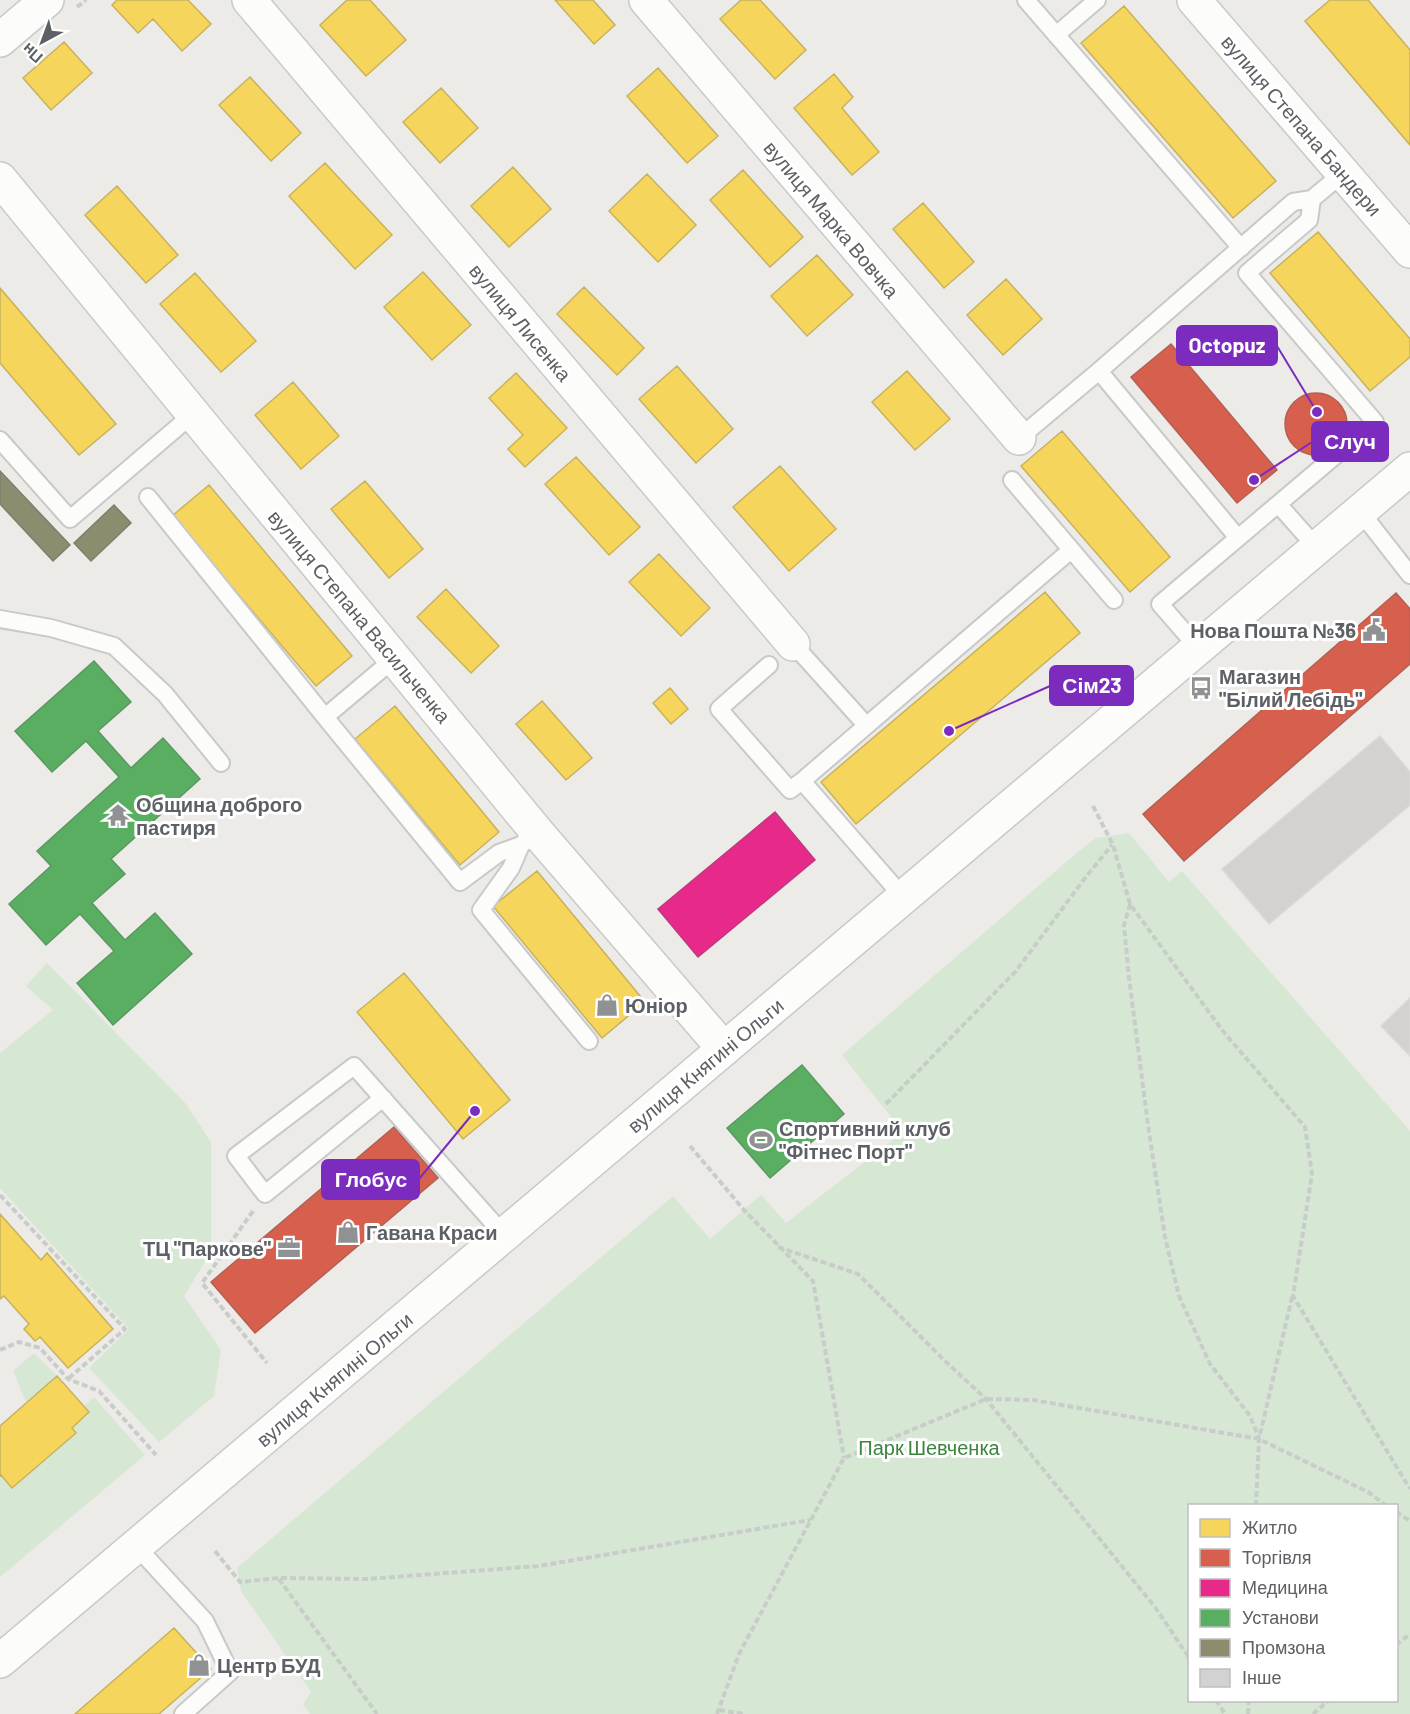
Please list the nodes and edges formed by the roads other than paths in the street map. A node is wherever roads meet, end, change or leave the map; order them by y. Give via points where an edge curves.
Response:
1 (47, 0) edge
2 (249, 0) edge
3 (646, 0) edge
4 (1026, 0) edge
5 (1096, 0) edge
6 (1194, 0) edge
7 (1056, 35) junction
8 (0, 40) edge
9 (1343, 173) junction
10 (0, 179) edge
11 (1312, 199) junction
12 (1241, 248) junction
13 (1410, 251) edge
14 (1100, 370) junction
15 (193, 414) junction
16 (1019, 438) joint
17 (0, 440) edge
18 (1410, 469) edge
19 (1012, 480) dead end
20 (148, 497) dead end
21 (1278, 504) junction
22 (1360, 511) junction
23 (1238, 538) junction
24 (1317, 548) junction
25 (1071, 550) junction
26 (1410, 575) edge
27 (1114, 600) dead end
28 (0, 620) edge
29 (793, 644) joint
30 (1199, 649) junction
31 (395, 658) junction
32 (769, 665) dead end
33 (325, 717) junction
34 (866, 725) junction
35 (221, 763) dead end
36 (802, 782) junction
37 (529, 839) junction
38 (903, 897) junction
39 (589, 1041) dead end
40 (724, 1049) junction
41 (383, 1098) junction
42 (504, 1235) junction
43 (136, 1546) junction
44 (0, 1661) edge
45 (183, 1714) edge

1 - 8 street
2 - 29 street, вулиця Лисенка
3 - 16 street, вулиця Марка Вовчка
4 - 7 lane
5 - 7 lane
6 - 9 street, вулиця Степана Бандери
7 - 12 lane
9 - 11 lane
9 - 13 street, вулиця Степана Бандери
10 - 15 street, вулиця Степана Васильченка
11 - 12 lane via 1293,202
11 - 21 lane via 1309,220 1247,273 1375,422
12 - 14 lane
14 - 16 lane
14 - 23 lane
15 - 17 lane via 70,519
15 - 31 street, вулиця Степана Васильченка
18 - 22 street, вулиця Княгині Ольги
19 - 25 lane
20 - 33 lane
21 - 23 lane
21 - 24 lane
22 - 24 street, вулиця Княгині Ольги
22 - 26 lane
23 - 30 lane via 1160,604
24 - 30 street, вулиця Княгині Ольги
25 - 27 lane
25 - 34 lane
28 - 35 lane via 51,628 114,646 165,694
29 - 34 lane
30 - 38 street, вулиця Княгині Ольги
31 - 33 lane
31 - 37 street, вулиця Степана Васильченка
32 - 36 lane via 719,710 790,790
33 - 37 lane via 460,882 499,853
34 - 36 lane
36 - 38 lane
37 - 39 lane via 481,910
37 - 40 street, вулиця Степана Васильченка
38 - 40 street, вулиця Княгині Ольги
40 - 42 street, вулиця Княгині Ольги
41 - 41 lane via 354,1066 236,1156 265,1194
41 - 42 lane
42 - 43 street, вулиця Княгині Ольги
43 - 44 street, вулиця Княгині Ольги
43 - 45 lane via 205,1621 230,1672

